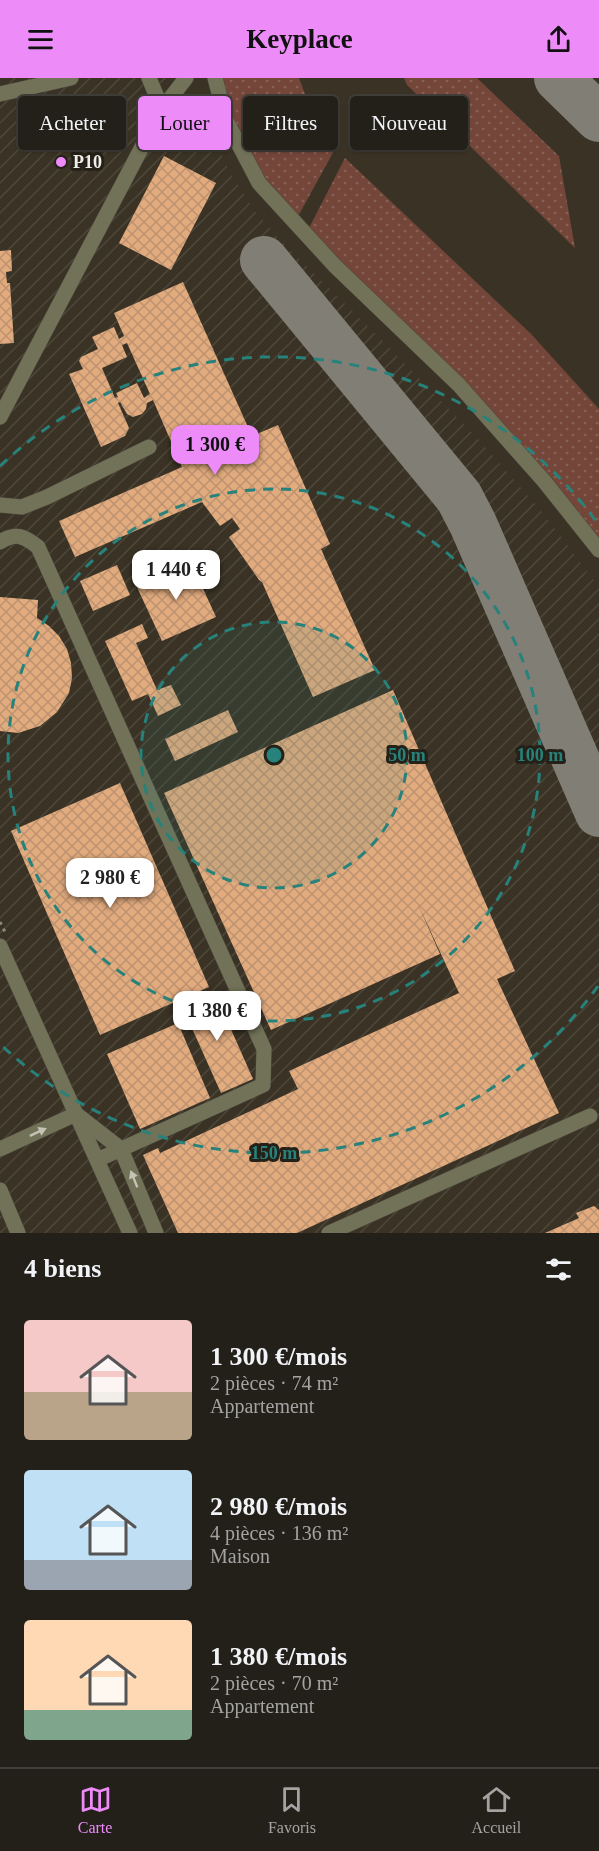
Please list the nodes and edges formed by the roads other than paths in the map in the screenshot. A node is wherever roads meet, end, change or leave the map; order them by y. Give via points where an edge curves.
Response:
1 (71, 78) edge
2 (149, 78) edge
3 (186, 78) edge
4 (215, 78) edge
5 (0, 94) edge
6 (157, 96) edge
7 (172, 96) edge
8 (140, 150) edge
9 (0, 417) edge
10 (149, 447) dead end
11 (0, 505) edge
12 (0, 542) edge
13 (599, 549) edge
14 (0, 946) edge
15 (76, 1114) junction
16 (590, 1116) dead end
17 (0, 1149) edge
18 (121, 1149) junction
19 (97, 1160) junction
20 (0, 1190) edge
21 (18, 1233) edge
22 (130, 1233) edge
23 (156, 1233) edge
24 (328, 1233) edge

1 - 5 lane
2 - 6 lane
3 - 7 lane
4 - 13 lane via 226,120 259,183 335,266 459,385
8 - 9 lane
10 - 11 lane via 22,507
12 - 18 lane via 10,536 26,538 38,547 264,1049 263,1085
14 - 15 lane
17 -> 15 lane
15 - 18 lane
15 - 19 lane
16 - 24 lane
18 - 19 lane
23 -> 18 lane
19 - 22 lane
20 - 21 lane

